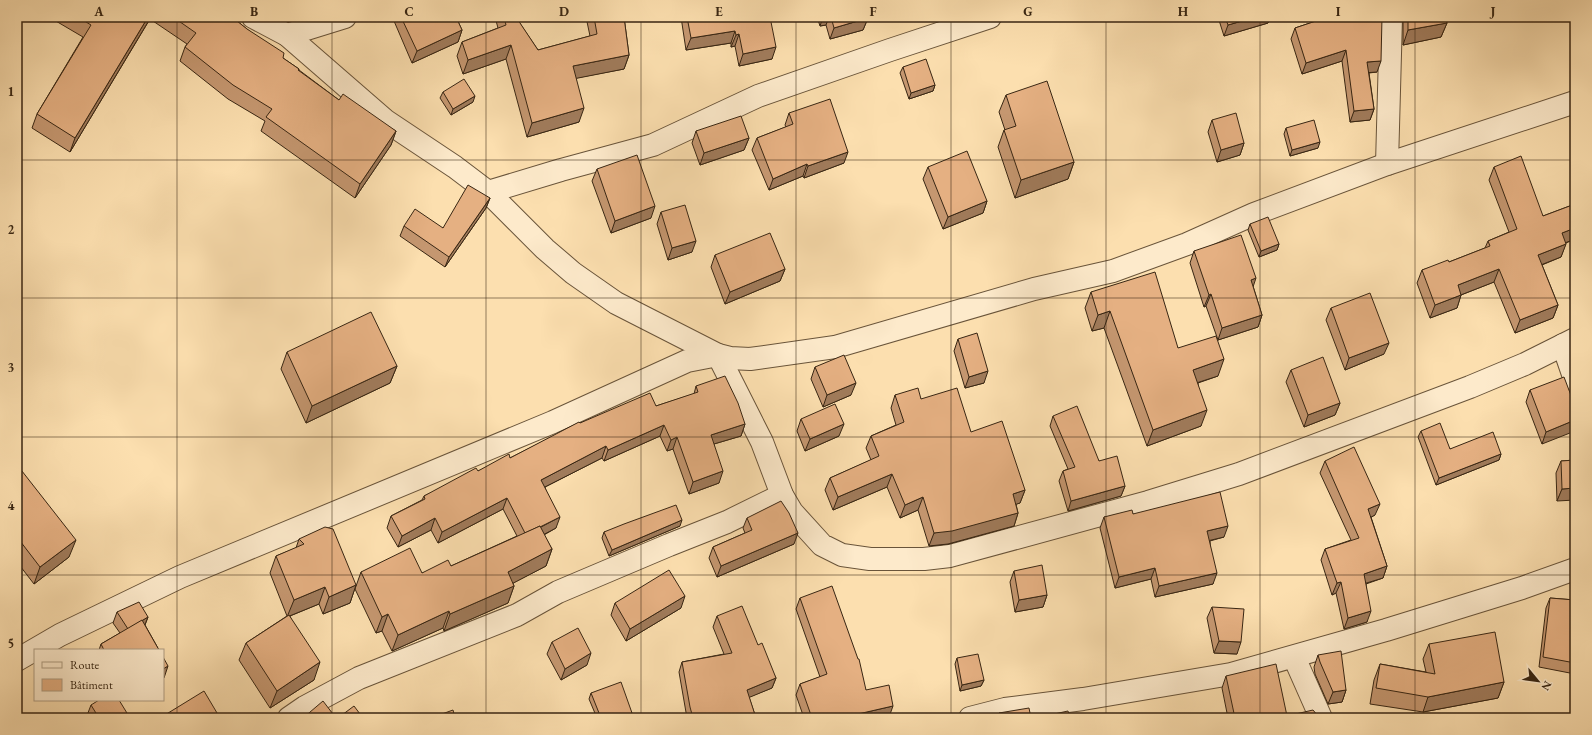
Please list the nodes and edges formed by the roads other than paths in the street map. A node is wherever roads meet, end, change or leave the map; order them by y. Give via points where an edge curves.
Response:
1 (253, 17) edge
2 (345, 17) edge
3 (990, 17) edge
4 (1391, 17) edge
5 (287, 35) junction
6 (1575, 102) edge
7 (1387, 164) junction
8 (488, 192) junction
9 (1569, 342) edge
10 (718, 355) junction
11 (1575, 380) edge
12 (782, 495) junction
13 (1575, 569) edge
14 (36, 649) edge
15 (34, 650) edge
16 (1294, 657) junction
17 (17, 660) edge
18 (290, 718) edge
19 (970, 718) edge
20 (1321, 718) edge

1 - 5 street
2 - 5 street
3 - 8 street via 758,96 653,145
4 - 7 street
5 - 8 street via 386,121
6 - 7 street
7 - 10 street via 1113,271 1034,289 835,347 750,359
8 - 10 street via 573,273 616,303
9 - 11 street
9 - 12 street via 1526,364 1470,387 1239,474 1148,502 950,556 924,559 870,559 842,554 822,545 792,512
10 - 12 street via 762,442
10 - 14 street via 687,361 553,422 180,577
12 - 18 street via 727,522 558,592 517,615 360,678 305,707
13 - 16 street
15 - 17 street
16 - 19 street via 1231,674 1083,699 1005,709
16 - 20 street

